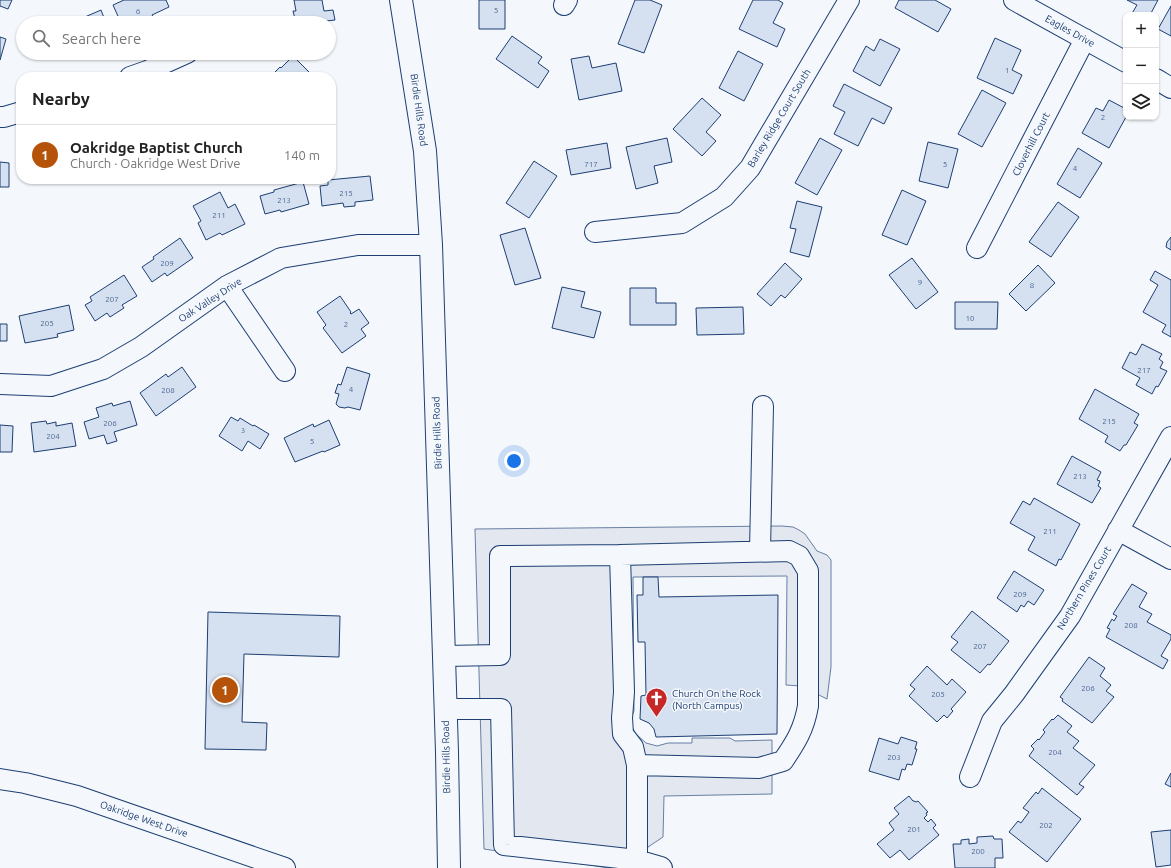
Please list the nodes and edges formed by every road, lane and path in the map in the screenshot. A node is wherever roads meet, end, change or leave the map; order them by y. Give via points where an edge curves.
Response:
1 (401, 0) edge
2 (848, 0) edge
3 (1014, 0) edge
4 (1085, 39) junction
5 (171, 60) edge
6 (1123, 60) edge
7 (144, 72) edge
8 (1159, 81) edge
9 (1171, 88) edge
10 (16, 113) edge
11 (0, 117) edge
12 (595, 232) dead end
13 (431, 245) junction
14 (976, 248) dead end
15 (227, 286) junction
16 (285, 371) dead end
17 (0, 384) edge
18 (763, 406) dead end
19 (1171, 437) edge
20 (1118, 530) junction
21 (760, 551) junction
22 (620, 554) junction
23 (1171, 558) edge
24 (444, 656) junction
25 (445, 709) junction
26 (637, 765) junction
27 (970, 778) dead end
28 (0, 779) edge
29 (637, 860) junction
30 (285, 868) edge
31 (449, 868) edge
32 (662, 868) edge

1 - 13 main road, Birdie Hills Road via 425,151
2 - 12 street, Barley Ridge Court South via 750,168 724,197 682,223
3 - 4 street, Eagles Drive
4 - 6 street, Eagles Drive
4 - 14 street, Cloverhill Court
5 - 7 street
8 - 9 street
10 - 11 street
13 - 15 street, Oak Valley Drive via 358,245 281,258
13 - 24 main road, Birdie Hills Road
15 - 16 street
15 - 17 street, Oak Valley Drive via 141,347 103,369 51,386
18 - 21 street
19 - 20 street, Northern Pines Court
20 - 23 street
20 - 27 street, Northern Pines Court via 1070,616 992,721
21 - 22 street
21 - 26 street via 789,551 800,556 808,571 808,706 794,745 784,761 759,768
22 - 24 street via 500,556 500,655
22 - 26 street via 623,734 633,747
24 - 25 main road, Birdie Hills Road
25 - 29 street via 501,708 504,845
25 - 31 main road, Birdie Hills Road
26 - 29 street
28 - 30 street, Oakridge West Drive via 77,796
29 - 32 street

